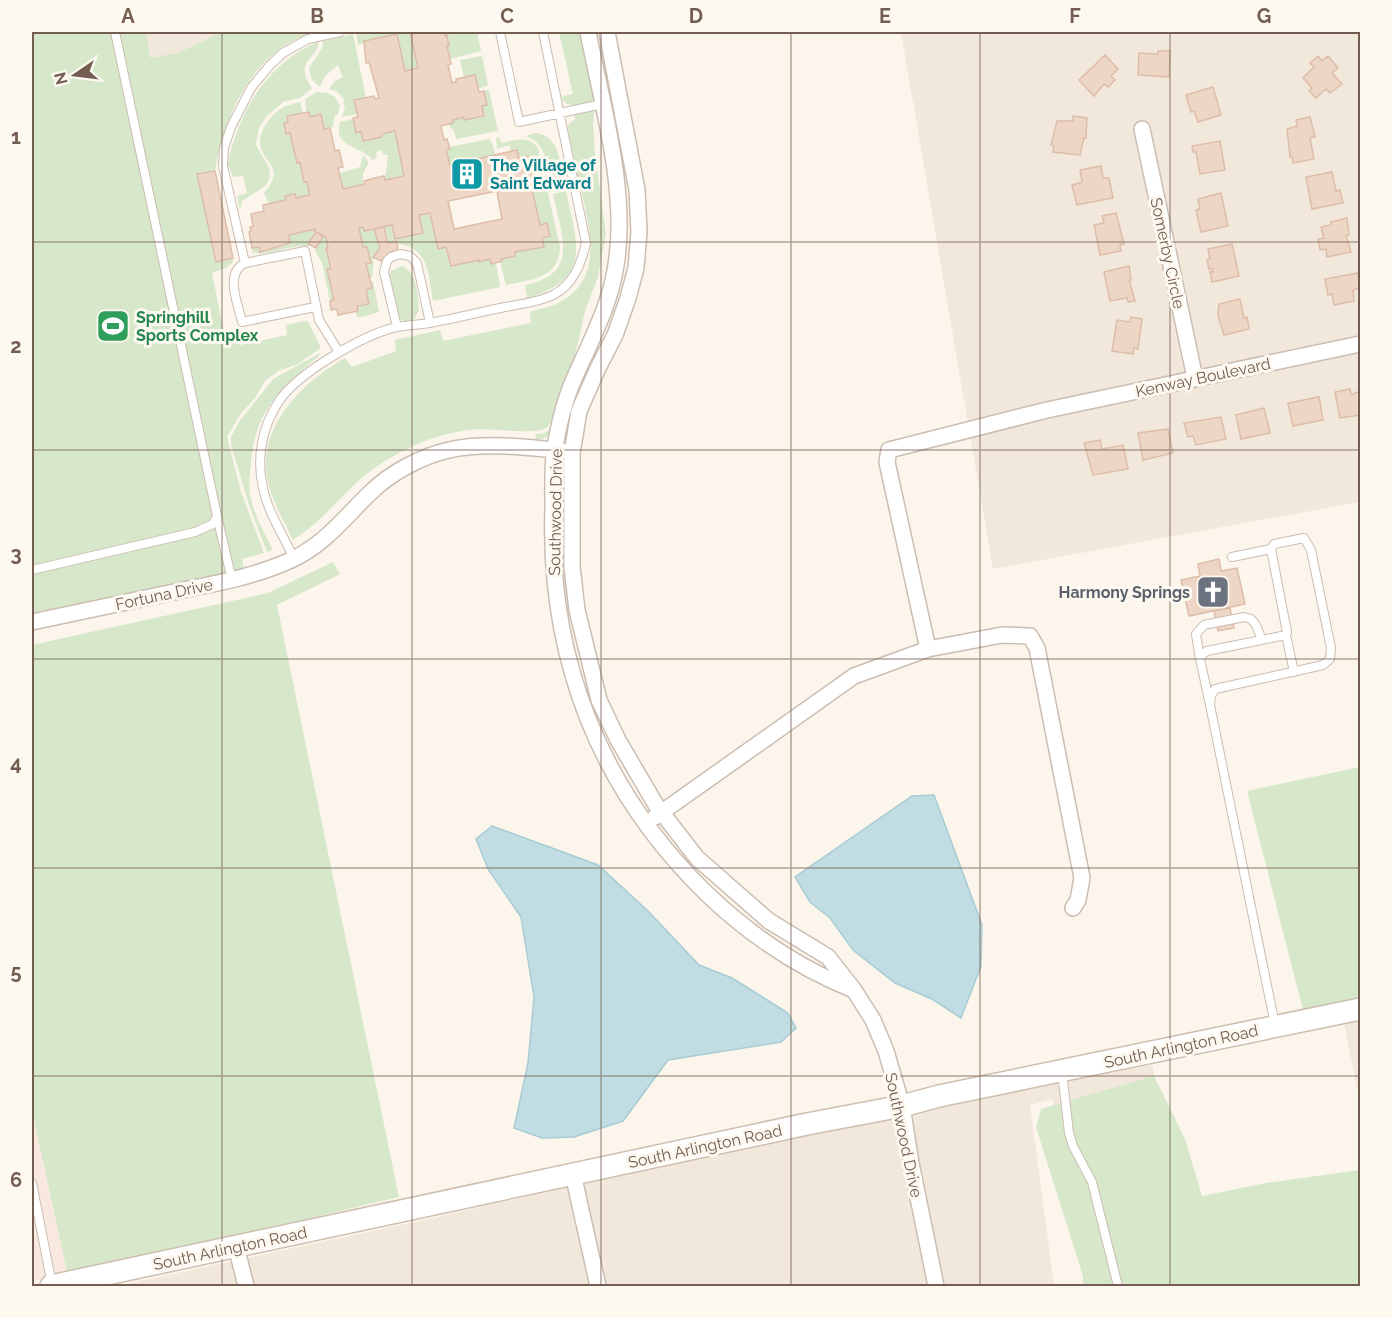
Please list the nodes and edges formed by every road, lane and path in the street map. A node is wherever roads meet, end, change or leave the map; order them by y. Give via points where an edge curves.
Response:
1 (116, 32) edge
2 (339, 32) edge
3 (500, 32) edge
4 (543, 32) edge
5 (588, 32) edge
6 (607, 32) edge
7 (602, 104) junction
8 (560, 113) junction
9 (1142, 129) dead end
10 (245, 263) junction
11 (315, 307) junction
12 (429, 323) junction
13 (397, 327) junction
14 (1360, 344) edge
15 (339, 352) junction
16 (1195, 378) junction
17 (554, 450) junction
18 (572, 453) junction
19 (217, 516) junction
20 (1271, 549) junction
21 (1232, 557) dead end
22 (294, 559) junction
23 (32, 570) edge
24 (232, 580) junction
25 (32, 622) edge
26 (1286, 635) junction
27 (1263, 640) junction
28 (928, 649) junction
29 (1200, 659) junction
30 (1294, 672) junction
31 (1210, 705) junction
32 (662, 813) junction
33 (646, 825) junction
34 (1073, 908) dead end
35 (854, 990) junction
36 (1360, 1009) edge
37 (1276, 1027) junction
38 (1062, 1071) junction
39 (902, 1106) junction
40 (573, 1174) junction
41 (32, 1183) edge
42 (236, 1246) junction
43 (92, 1282) edge
44 (51, 1286) edge
45 (246, 1287) edge
46 (598, 1287) edge
47 (936, 1287) edge
48 (1118, 1287) edge

1 - 19 lane
2 - 10 lane via 308,39 283,53 251,88 231,127 222,166
3 - 8 lane via 519,122
4 - 8 lane
5 - 7 street, Southwood Drive
6 - 18 street, Southwood Drive via 637,190 639,232 628,298 579,411
7 - 8 lane
7 - 17 street, Southwood Drive via 618,197 616,265 607,306 568,392
8 - 12 lane via 586,243 576,274 564,287 543,299
9 - 16 street, Somerby Circle
10 - 11 lane via 305,251
10 - 11 lane via 237,268 233,279 242,322
11 - 15 lane via 321,325
12 - 13 lane
12 - 13 lane via 417,263 400,254 387,261 384,272
13 - 15 lane
14 - 16 street, Kenway Boulevard
15 - 22 lane via 280,399 261,447 263,490
16 - 28 street, Kenway Boulevard via 889,450 887,462
17 - 18 street, Fortuna Drive
17 - 22 street, Fortuna Drive via 479,447 426,457 372,491 327,538
17 - 33 street, Southwood Drive via 553,578 567,654 591,728 615,777
18 - 32 street, Southwood Drive via 572,567 577,610 599,700
19 - 23 lane via 213,524 195,532
19 - 24 lane
20 - 21 lane
20 - 26 lane
20 - 30 lane via 1274,544 1301,538 1307,541 1331,648 1330,659 1323,665
22 - 24 street, Fortuna Drive
24 - 25 street, Fortuna Drive
26 - 27 lane
26 - 30 lane
27 - 29 lane via 1207,651
27 - 29 lane via 1256,625 1247,618 1204,625 1196,634
28 - 32 street via 854,676
28 - 34 street via 1002,635 1030,636 1036,648 1082,878
29 - 31 lane
30 - 31 lane via 1215,689
31 - 37 lane
32 - 33 street
32 - 35 street, Southwood Drive via 697,858 769,921 828,957
33 - 35 street, Southwood Drive via 680,867 736,920 820,976
35 - 39 street, Southwood Drive via 886,1051
36 - 37 main road, South Arlington Road
37 - 38 main road, South Arlington Road
38 - 39 main road, South Arlington Road
38 - 48 lane via 1069,1133 1092,1182
39 - 40 main road, South Arlington Road
39 - 47 street, Southwood Drive
40 - 42 main road, South Arlington Road
40 - 46 street
41 - 44 lane
42 - 43 main road, South Arlington Road
42 - 45 street
43 - 44 main road, South Arlington Road

